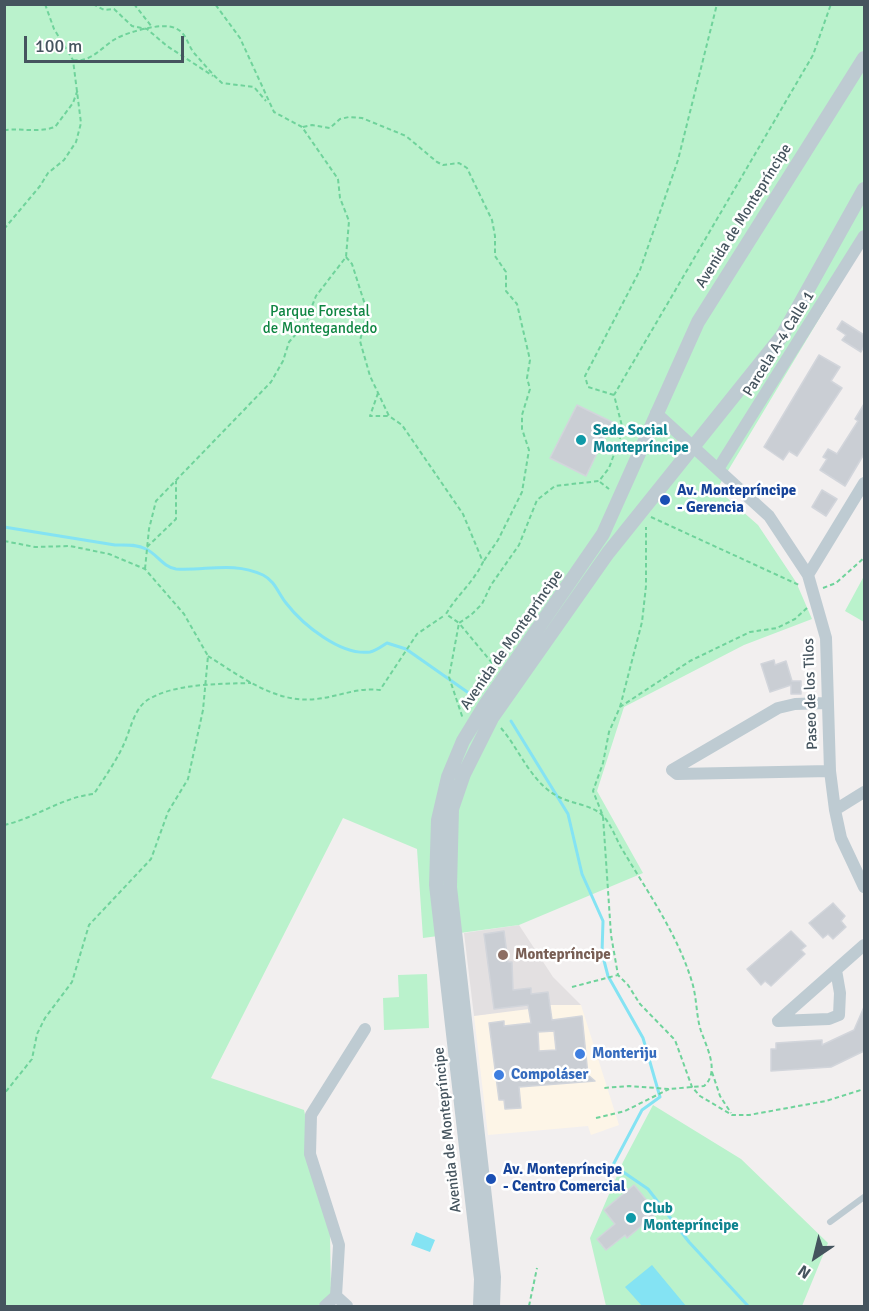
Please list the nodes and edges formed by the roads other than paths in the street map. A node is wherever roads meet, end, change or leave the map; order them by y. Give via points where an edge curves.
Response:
1 (863, 62) edge
2 (864, 189) edge
3 (864, 236) edge
4 (656, 413) junction
5 (694, 446) junction
6 (718, 469) junction
7 (864, 483) edge
8 (808, 575) junction
9 (827, 703) junction
10 (830, 771) junction
11 (864, 792) edge
12 (835, 810) junction
13 (864, 887) edge
14 (864, 945) edge
15 (836, 970) junction
16 (365, 1029) dead end
17 (462, 1104) junction
18 (479, 1136) junction
19 (468, 1169) junction
20 (864, 1197) edge
21 (830, 1222) dead end
22 (336, 1296) junction
23 (325, 1306) edge
24 (347, 1306) edge
25 (480, 1306) edge
26 (493, 1306) edge

1 - 4 street, Avenida de Montepríncipe via 698,322
2 - 5 street, Avenida de Montepríncipe via 782,336
3 - 6 street, Parcela A-4 Calle 1
4 - 5 street, Paseo de los Tilos
4 - 17 street, Avenida de Montepríncipe via 620,498 587,560 485,705 463,741 448,777 438,820 436,885
5 - 6 street, Paseo de los Tilos
5 - 18 street, Avenida de Montepríncipe via 608,553 492,718 475,748 452,809 450,887
6 - 8 street, Paseo de los Tilos via 769,516
7 - 8 street
8 - 9 street, Paseo de los Tilos via 826,638
9 - 10 street, Paseo de los Tilos
9 - 10 street via 778,708 672,770 677,774
10 - 12 street, Paseo de los Tilos
11 - 12 street
12 - 13 street, Paseo de los Tilos via 841,838
14 - 15 street
15 - 15 street via 811,992 778,1021 829,1019 839,1015
16 - 22 street via 311,1115 310,1154 339,1245
17 - 18 lane
17 - 19 street, Avenida de Montepríncipe
18 - 19 lane
18 - 26 street, Avenida de Montepríncipe via 494,1277
19 - 25 street, Avenida de Montepríncipe via 481,1279
20 - 21 lane
22 - 23 street
22 - 24 street

